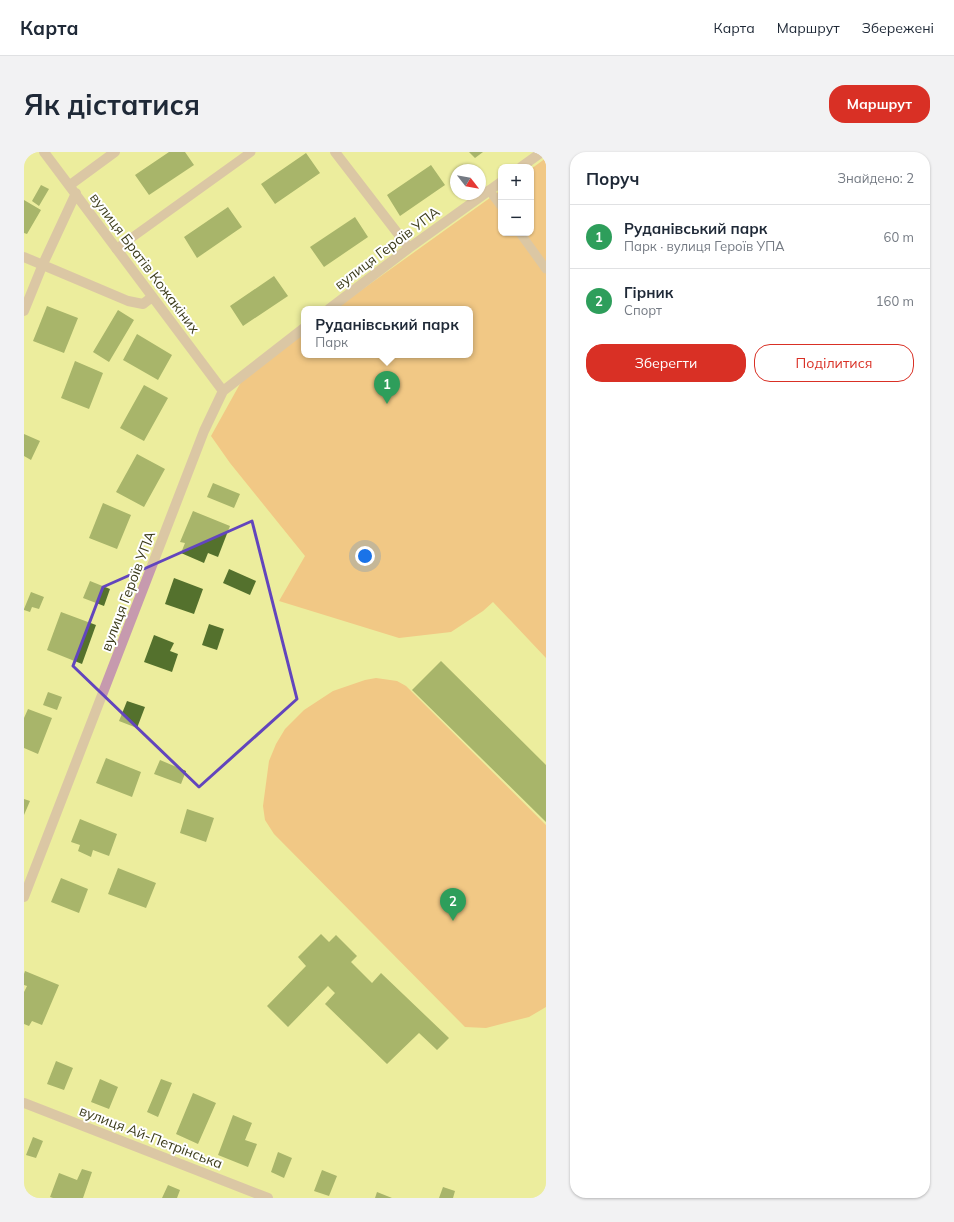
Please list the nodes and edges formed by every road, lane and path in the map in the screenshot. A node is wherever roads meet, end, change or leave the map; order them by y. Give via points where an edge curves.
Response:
1 (44, 152) edge
2 (115, 152) edge
3 (251, 152) edge
4 (335, 152) edge
5 (542, 152) edge
6 (525, 164) edge
7 (498, 184) edge
8 (73, 189) junction
9 (490, 190) junction
10 (498, 202) edge
11 (522, 236) edge
12 (408, 248) junction
13 (116, 249) junction
14 (24, 257) edge
15 (43, 264) junction
16 (546, 269) edge
17 (152, 297) junction
18 (333, 306) edge
19 (24, 311) edge
20 (301, 330) edge
21 (223, 391) junction
22 (24, 897) edge
23 (24, 1103) edge
24 (268, 1198) edge

1 - 8 street, вулиця Братів Кожакіних
2 - 8 street
3 - 13 lane
4 - 12 street
5 - 6 street
7 - 9 street, вулиця Героїв УПА
8 - 13 street, вулиця Братів Кожакіних
8 - 15 street
9 - 10 lane
9 - 12 street, вулиця Героїв УПА
11 - 16 lane
12 - 18 street, вулиця Героїв УПА
13 - 17 street, вулиця Братів Кожакіних
14 - 15 street
15 - 17 street via 128,301 144,304
15 - 19 street
17 - 21 street, вулиця Братів Кожакіних
20 - 21 street, вулиця Героїв УПА
21 - 22 street, вулиця Героїв УПА via 202,438
23 - 24 street, вулиця Ай-Петрінська

